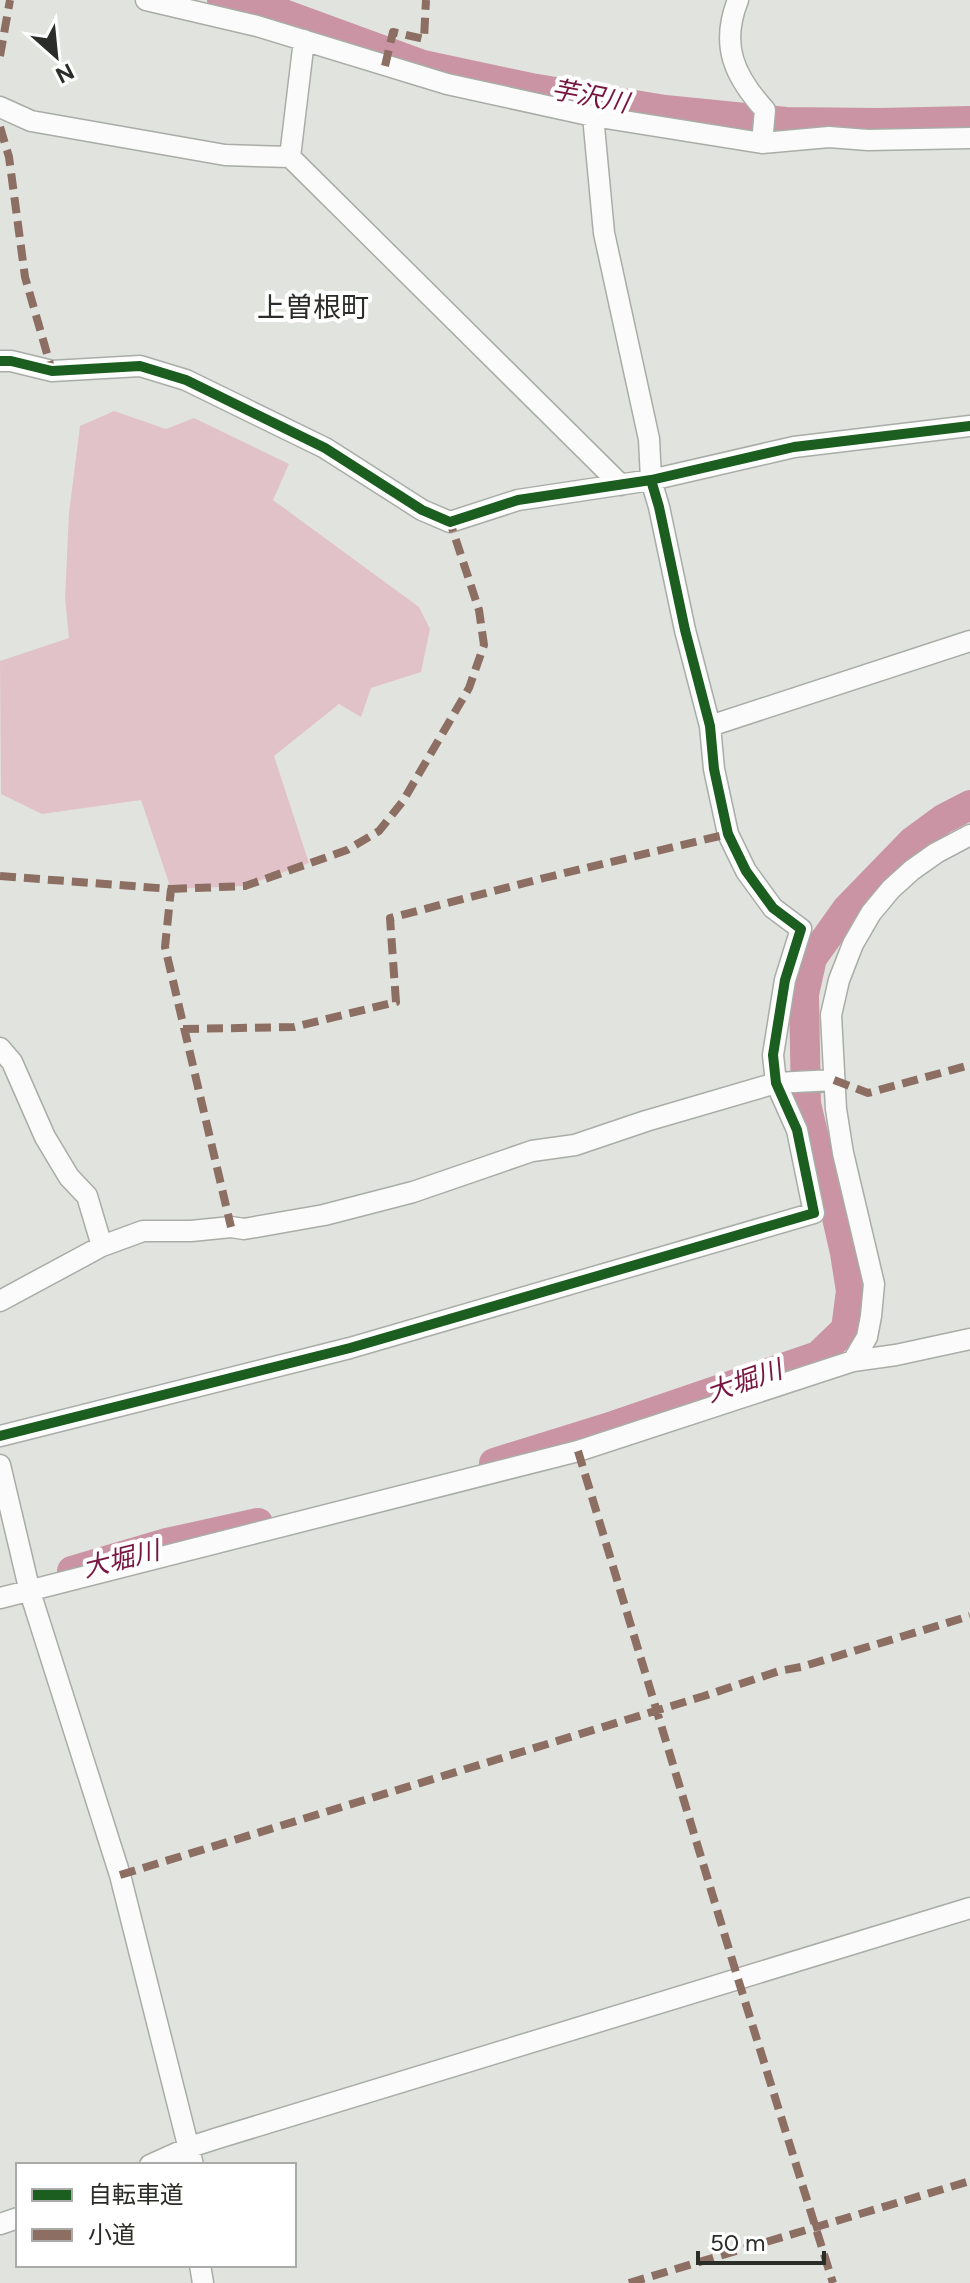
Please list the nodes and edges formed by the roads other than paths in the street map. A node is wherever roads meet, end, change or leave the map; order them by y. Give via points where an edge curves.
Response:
1 (146, 0) edge
2 (738, 0) edge
3 (304, 40) junction
4 (0, 107) edge
5 (593, 116) junction
6 (763, 128) junction
7 (970, 138) edge
8 (290, 157) junction
9 (0, 361) edge
10 (970, 426) edge
11 (651, 480) junction
12 (621, 485) junction
13 (970, 641) edge
14 (710, 726) junction
15 (970, 835) edge
16 (0, 1048) edge
17 (833, 1080) junction
18 (777, 1083) junction
19 (102, 1246) junction
20 (0, 1301) edge
21 (970, 1339) edge
22 (853, 1361) junction
23 (0, 1436) edge
24 (0, 1465) edge
25 (30, 1592) junction
26 (0, 1598) edge
27 (970, 1908) edge
28 (191, 2156) edge
29 (159, 2163) edge

1 - 3 street
2 - 6 street via 730,20 733,64
3 - 5 street via 447,84
3 - 8 street
4 - 8 street via 31,121 225,155
5 - 6 street
5 - 11 street via 604,233 649,439
6 - 7 street via 868,140
8 - 12 street
9 - 12 street via 52,371 140,366 186,380 325,448 450,522 518,500
10 - 11 street via 794,447
11 - 12 street
11 - 14 street
13 - 14 street
14 - 18 street via 728,834 773,908 801,929 778,1016 773,1055
15 - 17 street via 936,853 891,889 853,944 831,1015
16 - 19 street via 12,1062 45,1137 87,1196
17 - 18 street
17 - 22 street via 843,1153 874,1284 867,1337
18 - 19 street via 324,1215 244,1229 143,1231
18 - 23 street via 797,1130 814,1213 350,1348
19 - 20 street
21 - 22 street
22 - 25 street via 578,1451
24 - 25 street
25 - 26 street
25 - 28 street via 120,1875
27 - 28 street
28 - 29 street

